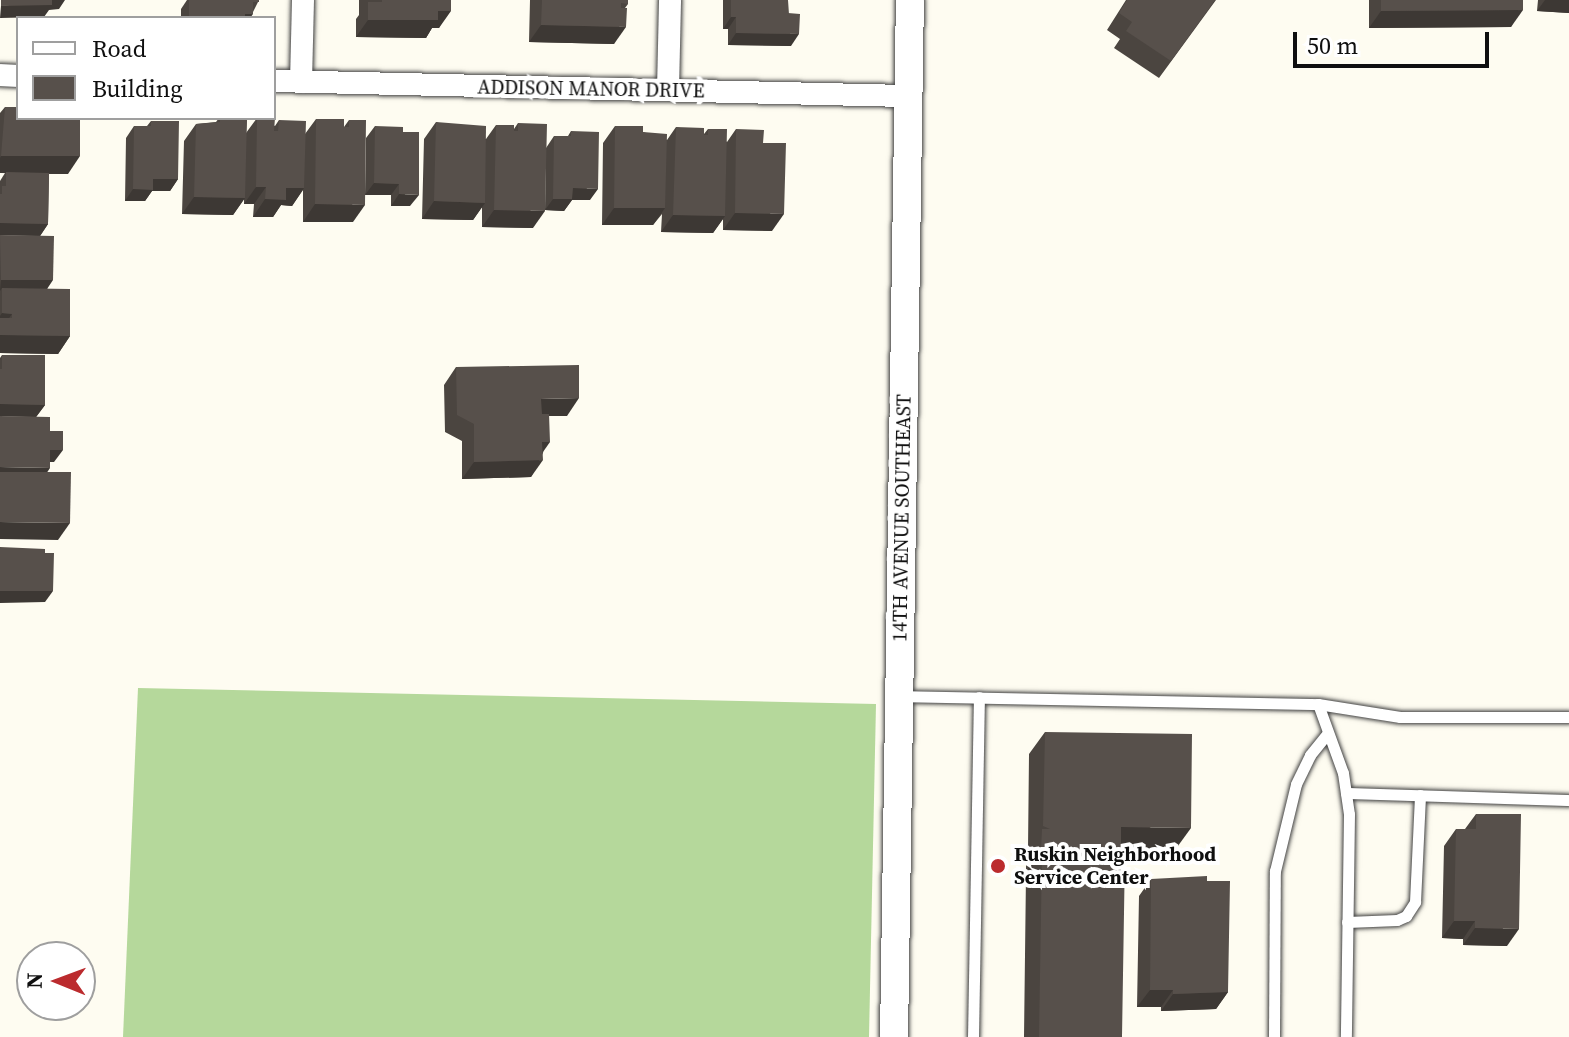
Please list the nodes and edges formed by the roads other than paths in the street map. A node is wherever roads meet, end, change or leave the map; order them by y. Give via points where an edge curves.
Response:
1 (303, 0) edge
2 (670, 0) edge
3 (910, 0) edge
4 (276, 81) edge
5 (301, 82) junction
6 (668, 90) junction
7 (908, 96) junction
8 (899, 696) junction
9 (979, 697) junction
10 (1318, 704) junction
11 (1569, 717) edge
12 (1328, 733) junction
13 (1346, 793) junction
14 (1420, 795) junction
15 (1569, 800) edge
16 (1347, 922) junction
17 (894, 1037) edge
18 (973, 1037) edge
19 (1274, 1037) edge
20 (1346, 1037) edge

1 - 5 street
2 - 6 street
3 - 7 street, 14TH AVENUE SOUTHEAST
4 - 5 street, ADDISON MANOR DRIVE
5 - 6 street, ADDISON MANOR DRIVE
6 - 7 street, ADDISON MANOR DRIVE
7 - 8 street, 14TH AVENUE SOUTHEAST
8 - 9 lane
8 - 17 street, 14TH AVENUE SOUTHEAST
9 - 10 lane
9 - 18 lane
10 - 11 lane via 1400,717
10 - 12 lane
12 - 13 lane
12 - 19 lane via 1296,784 1275,871
13 - 14 lane
13 - 16 lane
14 - 15 lane
14 - 16 lane via 1415,902 1397,920
16 - 20 lane

